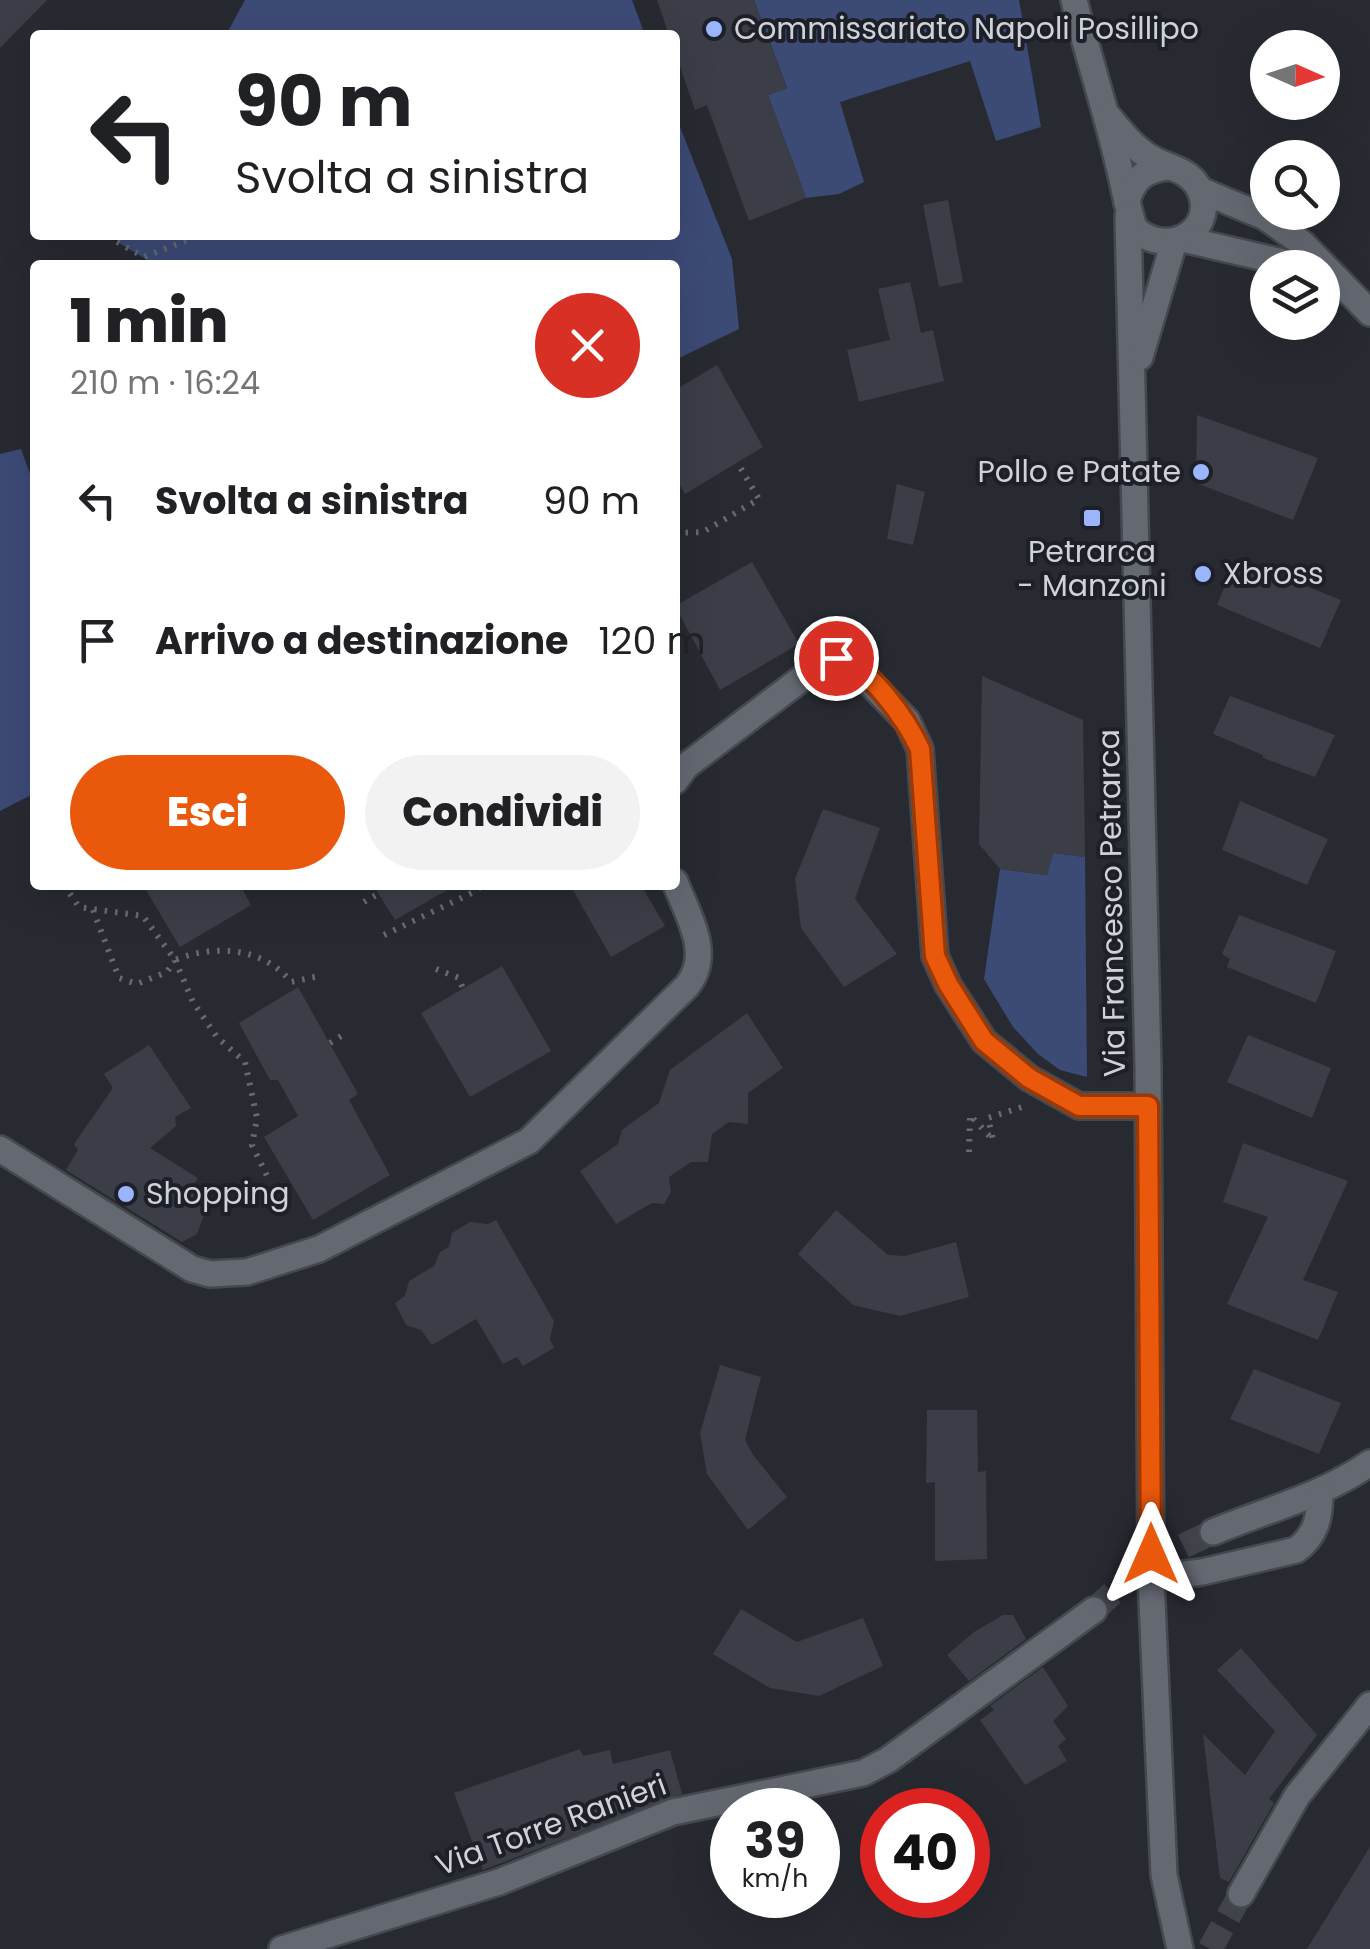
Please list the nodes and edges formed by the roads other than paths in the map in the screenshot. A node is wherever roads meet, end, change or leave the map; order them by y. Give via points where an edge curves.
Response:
1 (1074, 0) edge
2 (1106, 115) junction
3 (1170, 167) junction
4 (1200, 190) junction
5 (1128, 212) junction
6 (1178, 240) junction
7 (1307, 250) edge
8 (1250, 256) edge
9 (1340, 286) edge
10 (1370, 313) edge
11 (1132, 394) junction
12 (680, 774) edge
13 (678, 890) edge
14 (1148, 1106) junction
15 (0, 1149) edge
16 (1370, 1463) edge
17 (1320, 1493) junction
18 (1213, 1532) tunnel mouth
19 (1151, 1578) junction
20 (1094, 1610) tunnel mouth
21 (1370, 1705) edge
22 (1241, 1894) tunnel mouth
23 (282, 1949) edge
24 (1180, 1949) edge

1 - 2 street, Via Francesco Petrarca
2 - 3 street via 1149,158
2 - 5 street, Via Francesco Petrarca
3 - 4 street
3 - 5 street via 1138,178
4 - 6 street via 1200,220
4 - 7 street via 1265,217
5 - 6 street via 1144,236
5 - 11 street, Via Francesco Petrarca
6 - 8 street
6 - 11 street, Via Francesco Petrarca via 1143,338
9 - 10 street
11 - 14 street, Via Francesco Petrarca
12 - 14 street via 824,661 848,660 907,721 920,749 935,956 984,1041 1029,1078 1079,1106
13 - 15 street via 701,953 687,986 528,1140 320,1249 248,1272 192,1270
14 - 19 street, Via Francesco Petrarca
16 - 17 street
17 - 18 street
17 - 19 street via 1318,1522 1296,1550
19 - 24 street, Via Francesco Petrarca via 1164,1874
20 - 23 street, Via Torre Ranieri via 864,1772 672,1812 499,1882
21 - 22 street via 1296,1796

